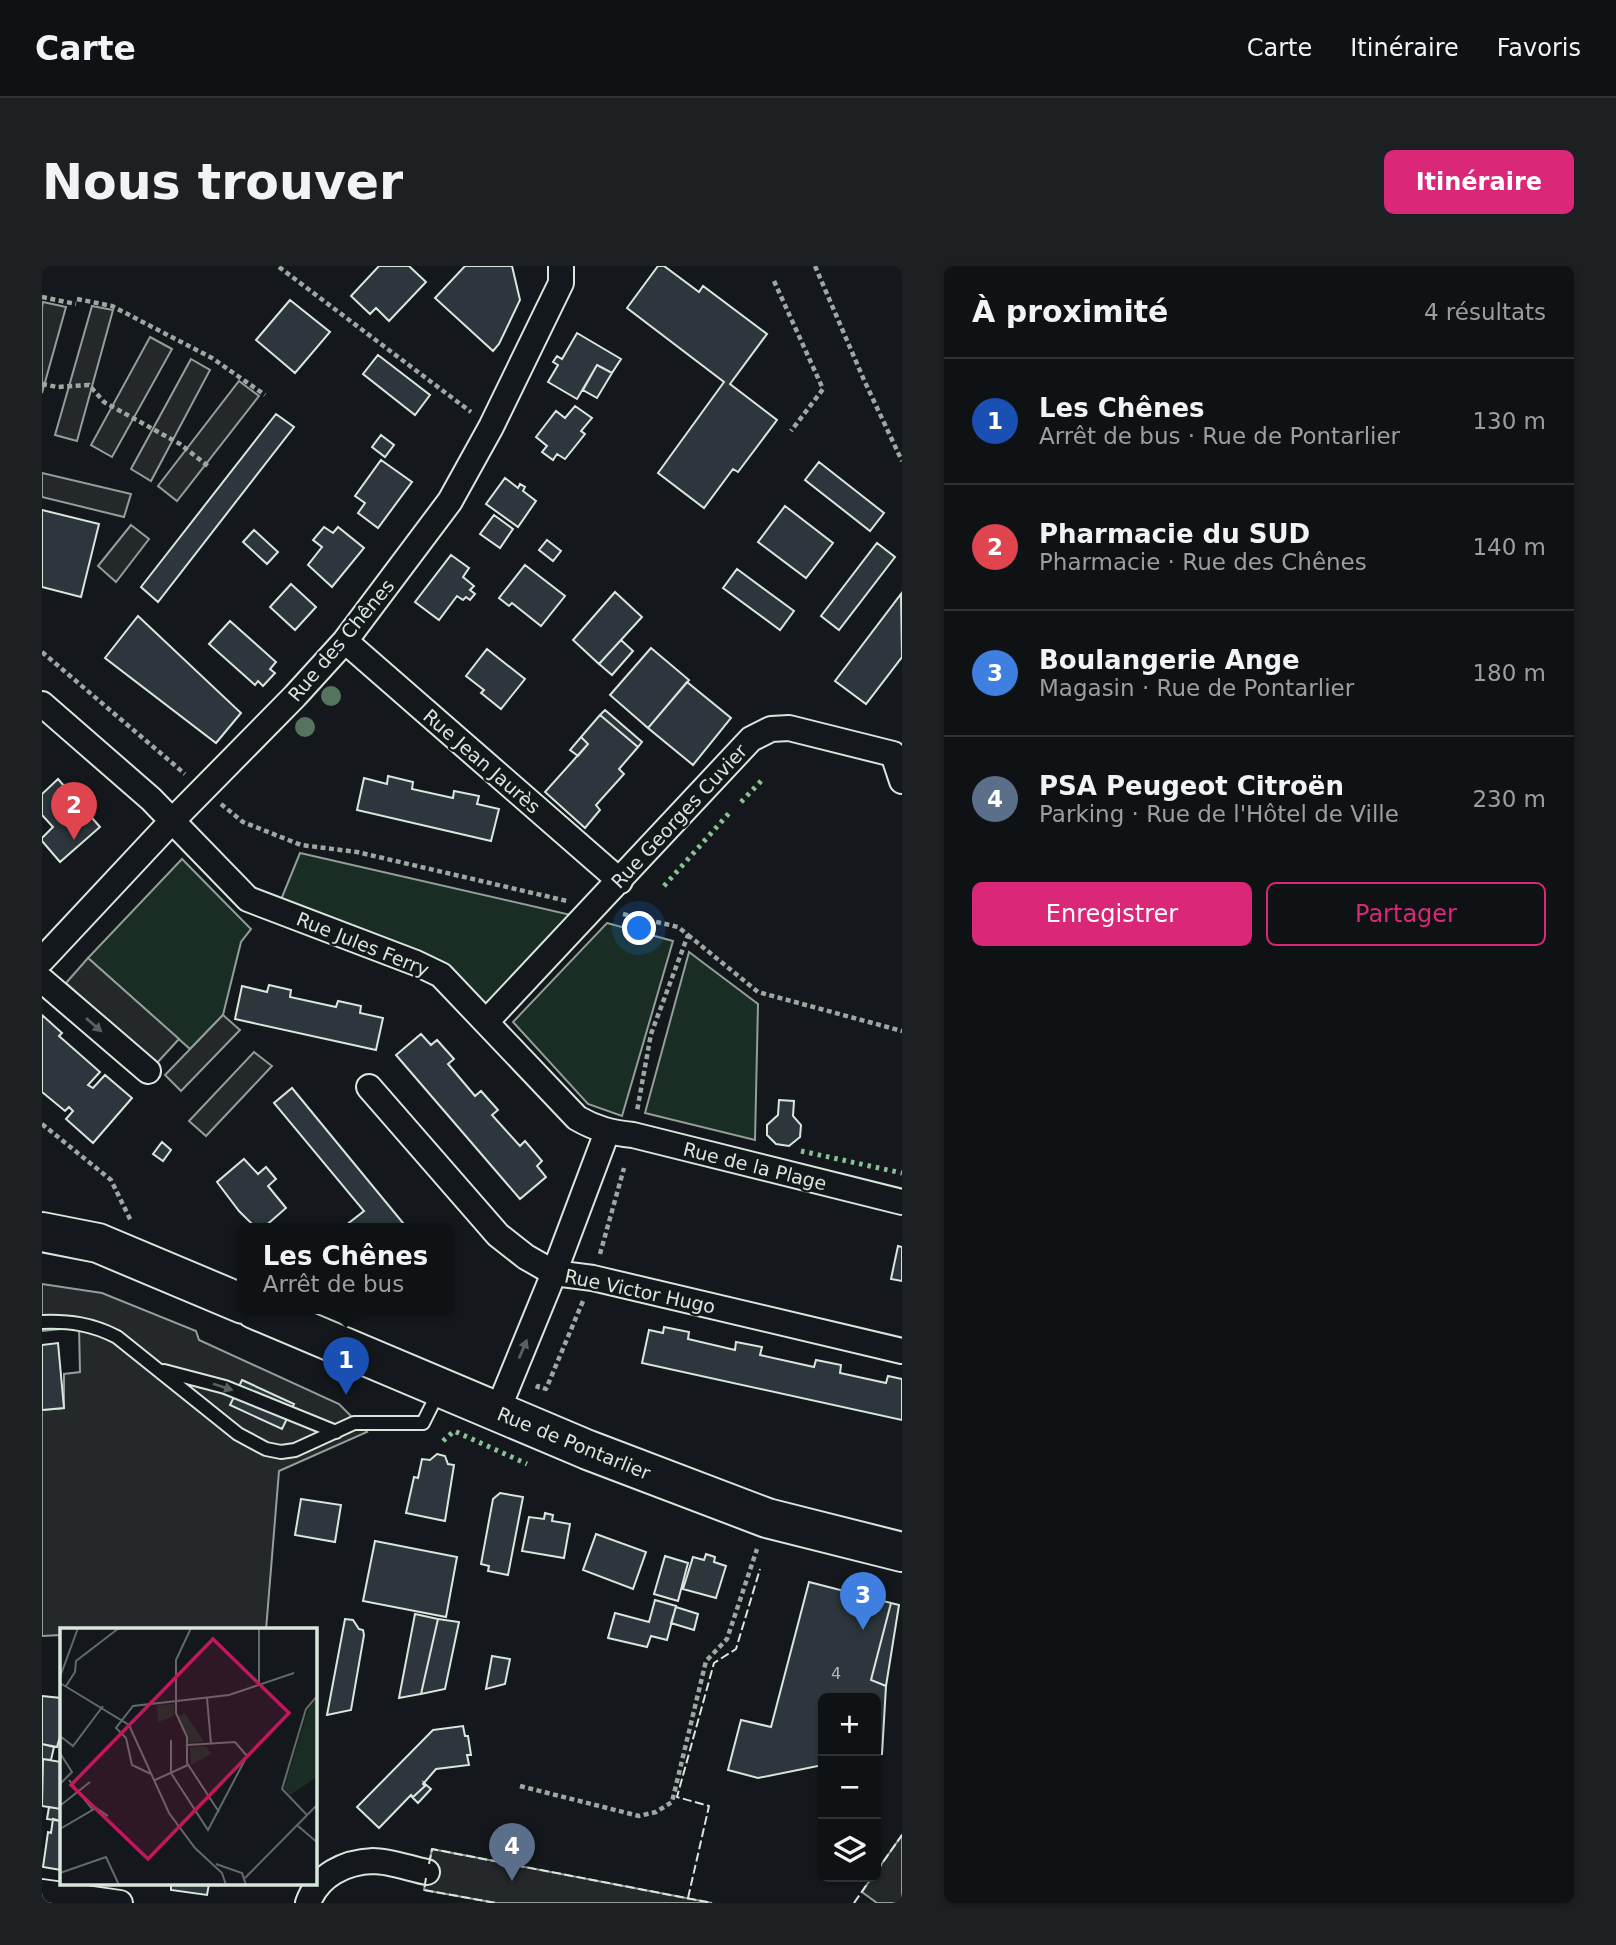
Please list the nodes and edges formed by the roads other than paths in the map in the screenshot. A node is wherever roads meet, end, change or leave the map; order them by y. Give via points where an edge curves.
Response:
1 (561, 266) edge
2 (345, 641) junction
3 (42, 704) edge
4 (902, 781) edge
5 (172, 821) junction
6 (620, 881) junction
7 (42, 960) edge
8 (42, 980) edge
9 (486, 1022) junction
10 (148, 1071) dead end
11 (369, 1087) dead end
12 (607, 1132) junction
13 (902, 1202) edge
14 (42, 1233) edge
15 (554, 1273) junction
16 (237, 1301) edge
17 (266, 1314) edge
18 (42, 1322) edge
19 (902, 1351) edge
20 (157, 1369) junction
21 (440, 1387) junction
22 (497, 1412) junction
23 (336, 1432) junction
24 (902, 1552) edge
25 (428, 1872) dead end
26 (126, 1885) edge
27 (42, 1892) edge
28 (122, 1903) edge
29 (308, 1903) edge

1 - 2 street, Rue des Chênes via 561,283 450,501
2 - 5 street, Rue des Chênes
2 - 6 street, Rue Jean Jaurès
3 - 5 street, Rue Jules Ferry
4 - 6 street, Rue Georges Cuvier via 893,754 789,728 771,729 751,739
5 - 7 street, Rue des Chênes
5 - 9 street, Rue Jules Ferry via 248,899 416,962 441,975
6 - 9 street, Rue Georges Cuvier
8 -> 10 street
9 - 12 street, Rue Jules Ferry via 577,1118
11 - 15 street, Rue Victor Hugo via 498,1235
12 - 13 street, Rue de la Plage
12 - 15 street
14 - 16 main road via 98,1243
15 - 19 street, Rue Victor Hugo via 593,1278
22 -> 15 street
17 - 21 main road, Rue de Pontarlier
18 - 20 lane via 73,1321 98,1327
20 -> 23 lane via 225,1387
20 - 23 lane via 238,1434 266,1449 295,1450
21 - 22 main road, Rue de Pontarlier
21 - 23 lane via 423,1423 354,1423
22 - 24 main road, Rue de Pontarlier via 767,1518
25 - 29 street via 376,1861 345,1865 326,1877
26 - 28 street
27 - 28 street

